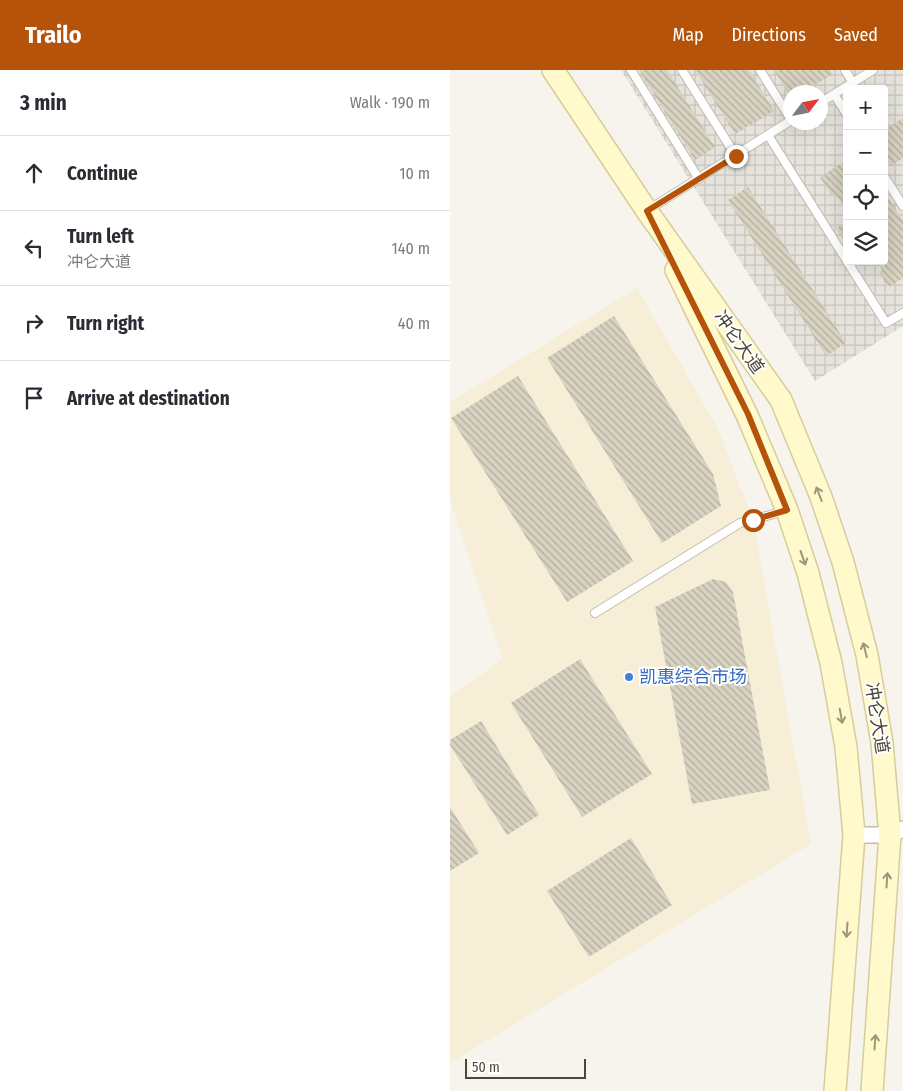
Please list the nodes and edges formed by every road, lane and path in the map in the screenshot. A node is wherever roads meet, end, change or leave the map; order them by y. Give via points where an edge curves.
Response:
1 (553, 70) edge
2 (631, 70) edge
3 (682, 70) edge
4 (760, 70) edge
5 (845, 70) edge
6 (873, 70) edge
7 (853, 82) junction
8 (834, 94) junction
9 (828, 98) edge
10 (783, 108) edge
11 (843, 109) edge
12 (783, 125) edge
13 (768, 135) junction
14 (736, 156) junction
15 (699, 179) junction
16 (888, 182) edge
17 (903, 206) edge
18 (647, 211) junction
19 (843, 255) edge
20 (850, 265) edge
21 (903, 313) edge
22 (787, 510) junction
23 (594, 613) dead end
24 (896, 832) edge
25 (854, 835) junction
26 (835, 1091) edge
27 (872, 1091) edge

1 - 18 main road
2 - 15 lane
3 - 14 lane
4 - 10 lane
5 - 7 lane
6 - 7 lane
7 - 8 lane
8 - 9 lane
8 - 11 lane
12 - 13 lane
13 - 14 lane
13 - 19 lane
14 - 15 lane
15 - 18 lane
16 - 17 lane
18 - 22 main road, 冲仑大道 via 748,414
24 -> 18 main road, 冲仑大道 via 867,656 843,562 821,497 781,400
20 - 21 lane via 886,323
22 - 23 lane via 740,523
22 -> 25 main road, 冲仑大道 via 808,573 831,663 846,748
24 - 25 street
27 -> 24 main road, 冲仑大道
25 -> 26 main road, 冲仑大道

